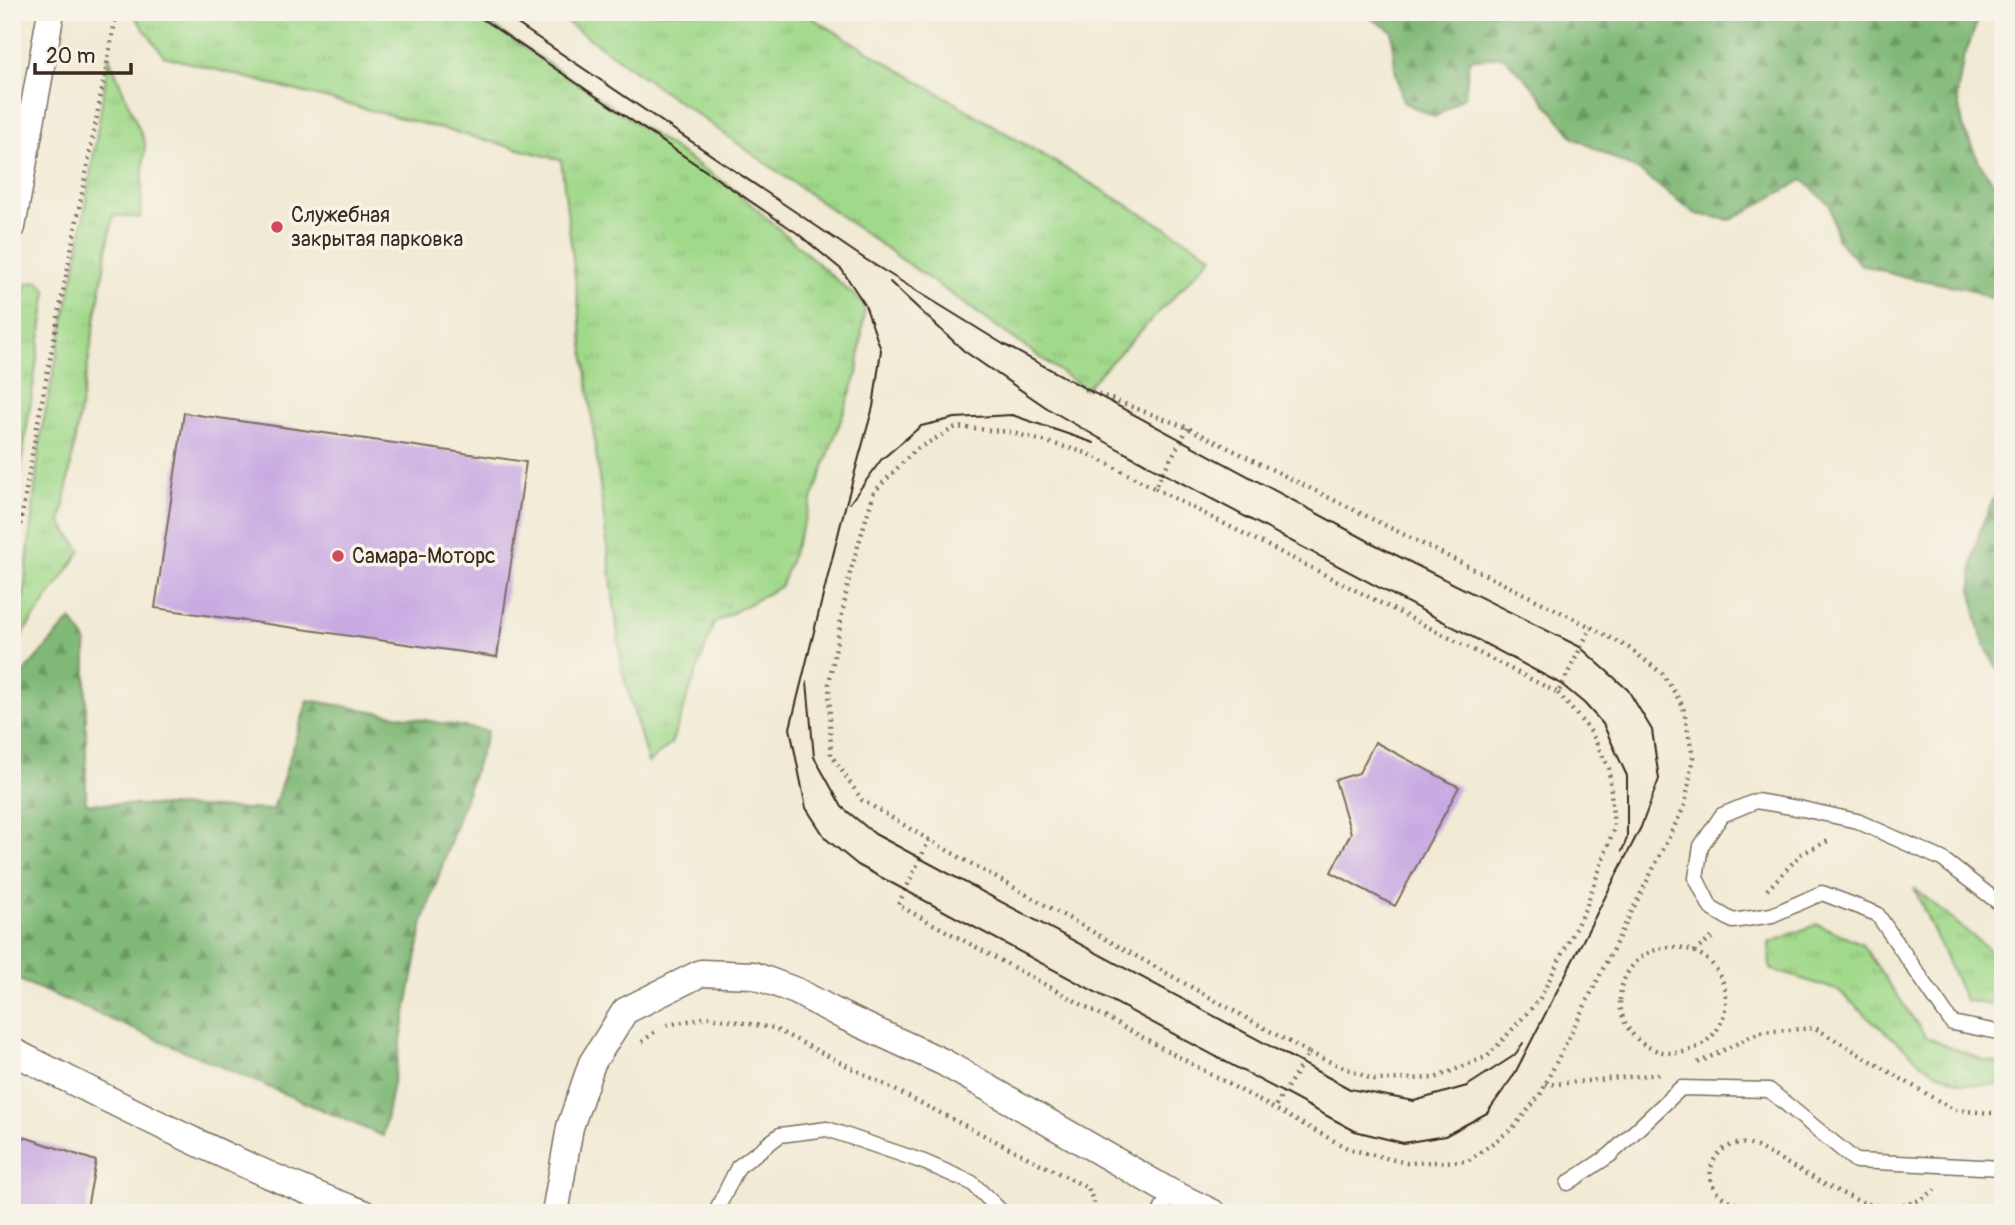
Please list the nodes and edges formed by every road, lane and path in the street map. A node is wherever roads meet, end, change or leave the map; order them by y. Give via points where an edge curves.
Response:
1 (51, 12) edge
2 (117, 12) edge
3 (12, 227) edge
4 (1085, 389) dead end
5 (1188, 428) junction
6 (1154, 488) junction
7 (12, 573) edge
8 (1591, 627) junction
9 (1558, 693) junction
10 (929, 840) junction
11 (2003, 906) edge
12 (2003, 1033) edge
13 (1705, 1043) joint
14 (640, 1044) dead end
15 (12, 1051) edge
16 (1309, 1053) junction
17 (1274, 1108) junction
18 (1953, 1166) junction
19 (2003, 1168) edge
20 (1568, 1183) dead end
21 (1165, 1202) edge
22 (363, 1213) edge
23 (555, 1213) edge
24 (715, 1213) edge
25 (1003, 1213) edge
26 (1094, 1213) edge
27 (1213, 1213) edge
28 (1777, 1213) edge

1 - 3 street
2 - 7 path
4 - 5 path
5 - 6 path
5 - 8 path
6 - 9 path
6 - 10 path via 1087,453 1010,432 956,428 915,450 874,492 850,573 829,683 831,755 862,800
8 - 9 path
8 - 17 path via 1662,674 1682,706 1693,757 1685,805 1540,1095 1512,1129 1468,1161 1407,1163 1349,1149
9 - 16 path via 1591,732 1609,769 1615,828 1586,907 1539,1000 1488,1056 1435,1078 1374,1080
10 - 16 path
10 - 17 path via 898,905
11 - 12 lane via 1942,859 1857,821 1756,801 1722,815 1701,846 1696,878 1711,908 1733,921 1772,915 1822,892 1877,914 1952,1023
13 - 13 path via 1717,1030 1726,1005 1722,979 1713,964 1682,947 1664,947 1647,954 1634,964 1623,987 1622,1013 1629,1028 1655,1050 1681,1052
14 - 26 path via 661,1026 709,1017 773,1028 1088,1188
15 - 22 street via 157,1124
16 - 17 path
18 - 19 lane
18 - 20 lane via 1856,1161 1769,1090 1681,1088 1610,1155
18 - 28 path via 1920,1202 1887,1206 1860,1201 1758,1147 1739,1143 1713,1159 1711,1173 1722,1197
21 - 23 street via 943,1062 753,975 701,973 625,1011 592,1063 570,1127
21 - 27 street
24 - 25 lane via 738,1167 780,1135 827,1129 972,1183

